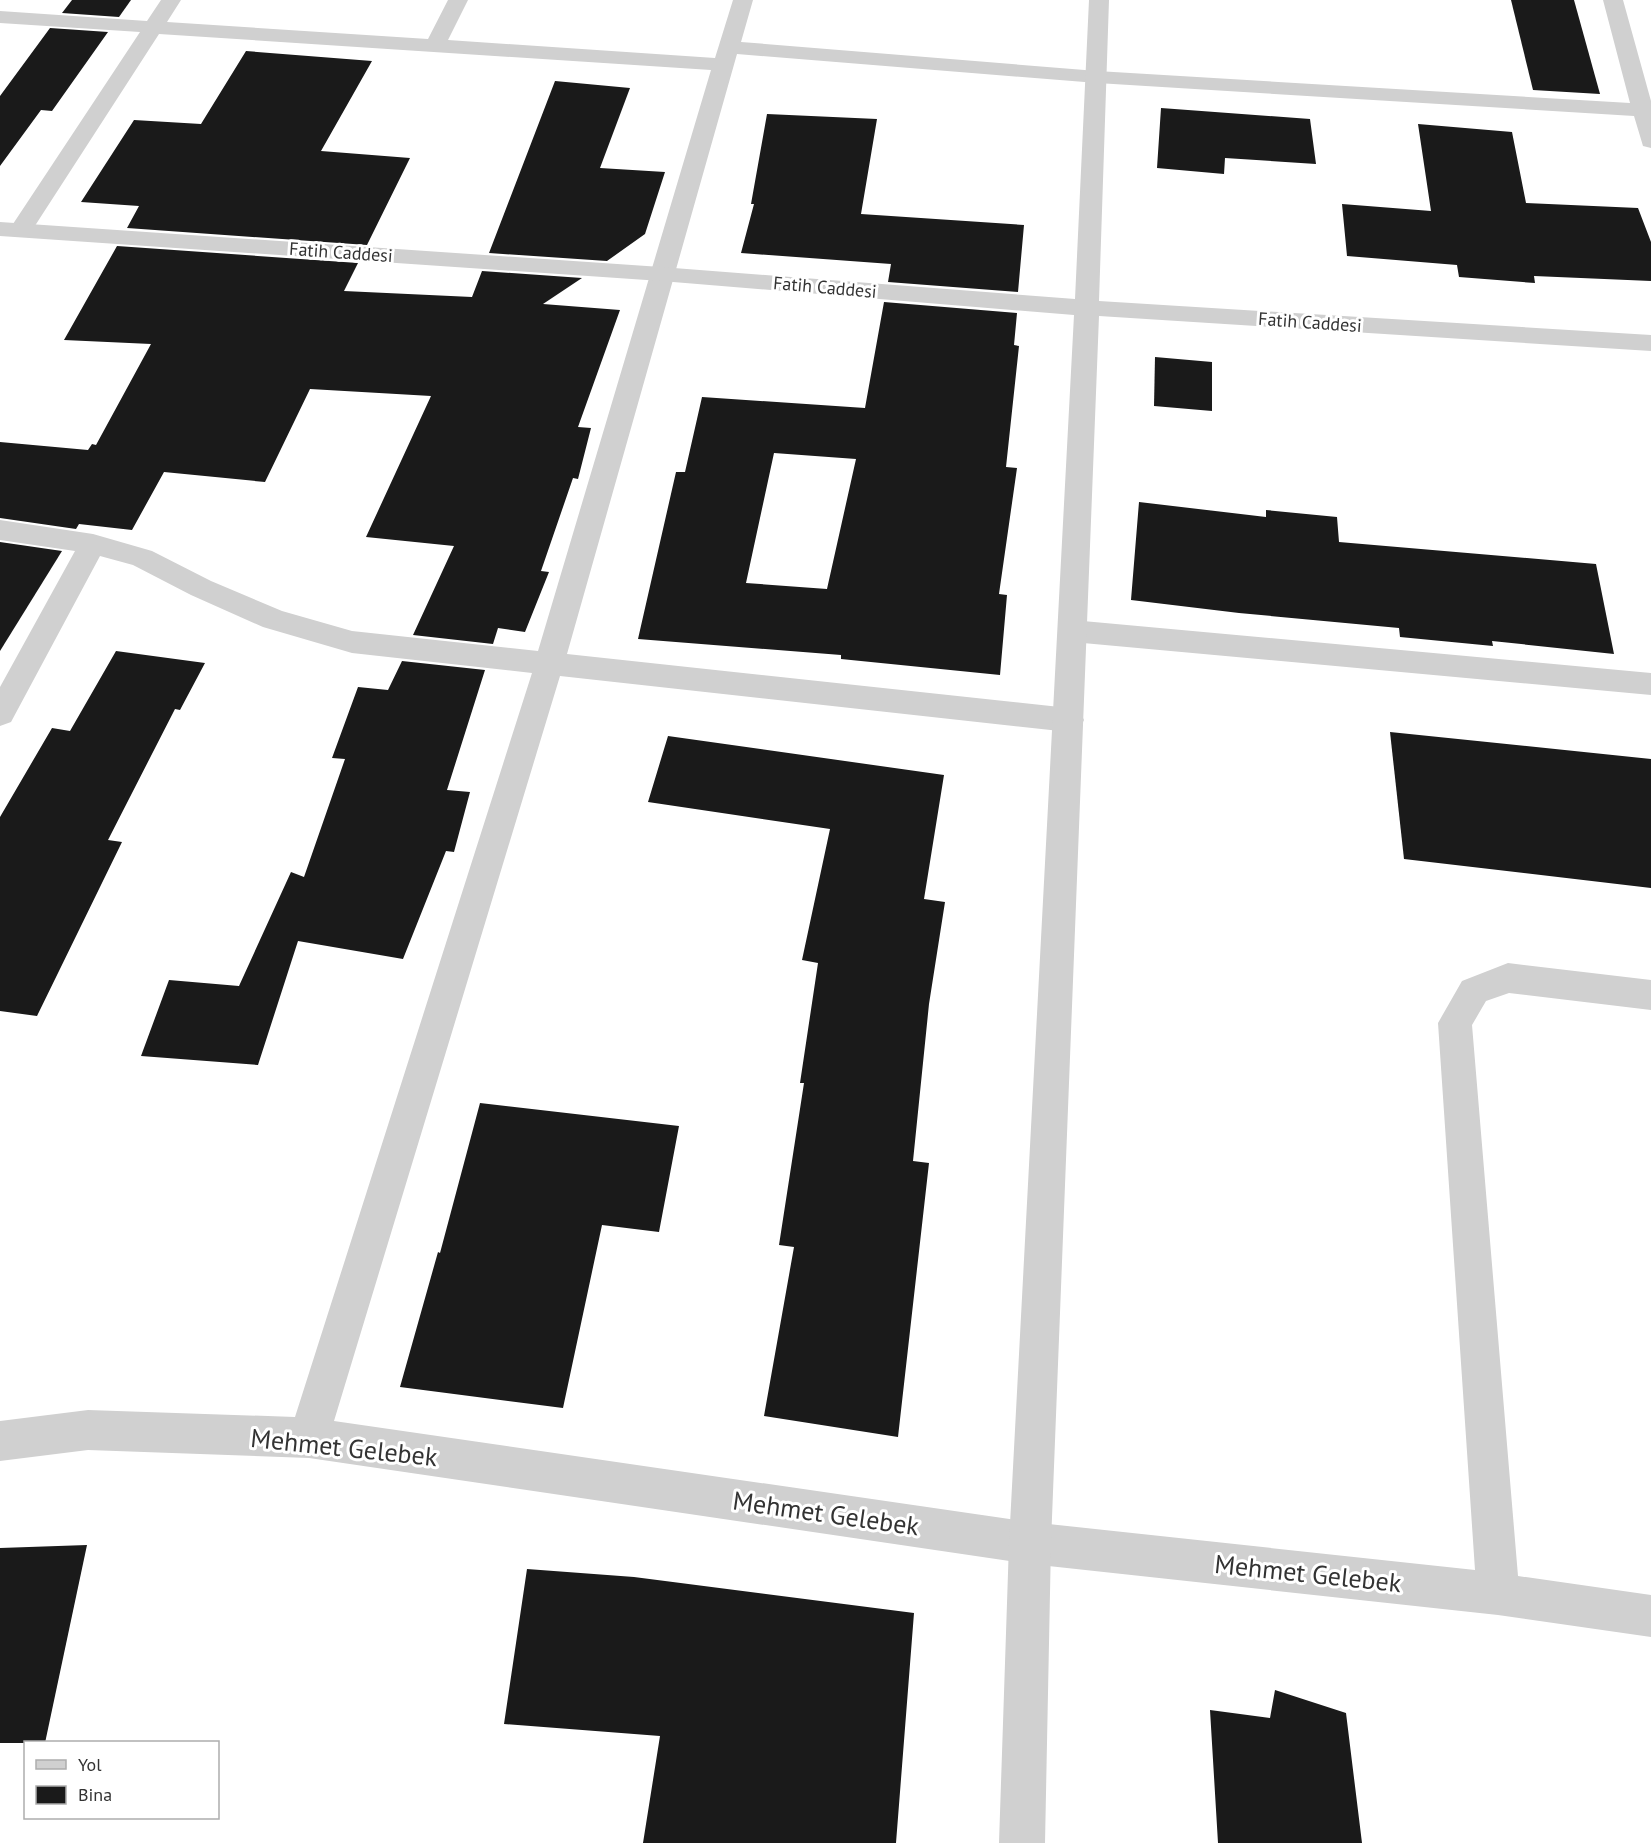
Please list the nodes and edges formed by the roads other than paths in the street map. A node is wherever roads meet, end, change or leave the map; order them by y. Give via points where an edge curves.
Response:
1 (171, 0) edge
2 (458, 0) edge
3 (744, 0) edge
4 (1099, 0) edge
5 (1613, 0) edge
6 (0, 17) edge
7 (154, 27) junction
8 (435, 45) junction
9 (727, 56) junction
10 (1097, 77) junction
11 (1647, 110) edge
12 (1651, 141) edge
13 (10, 230) edge
14 (661, 274) junction
15 (1087, 308) junction
16 (1651, 343) edge
17 (0, 530) edge
18 (93, 544) junction
19 (1072, 631) junction
20 (549, 665) junction
21 (1651, 684) edge
22 (0, 714) edge
23 (1069, 720) junction
24 (1651, 995) edge
25 (309, 1438) junction
26 (0, 1441) edge
27 (1030, 1543) junction
28 (1498, 1594) junction
29 (1651, 1616) edge
30 (1022, 1843) edge

1 - 7 street
2 - 8 street
3 - 9 street
4 - 10 street
5 - 11 street
6 - 7 street
7 - 8 street
7 - 13 street
8 - 9 street
9 - 10 street
9 - 14 street
10 - 11 street
10 - 15 street
11 - 12 street
13 - 14 street, Fatih Caddesi
14 - 15 street, Fatih Caddesi
14 - 20 street
15 - 16 street, Fatih Caddesi
15 - 19 street
17 - 18 street
18 - 20 street via 142,558 273,619 352,642
18 - 22 street
19 - 21 street
19 - 23 street
20 - 23 street
20 - 25 street
23 - 27 street
24 - 28 street via 1508,978 1474,991 1455,1023
25 - 26 street, Mehmet Gelebek via 88,1430
25 - 27 street, Mehmet Gelebek
27 - 28 street, Mehmet Gelebek
27 - 30 street
28 - 29 street, Mehmet Gelebek

